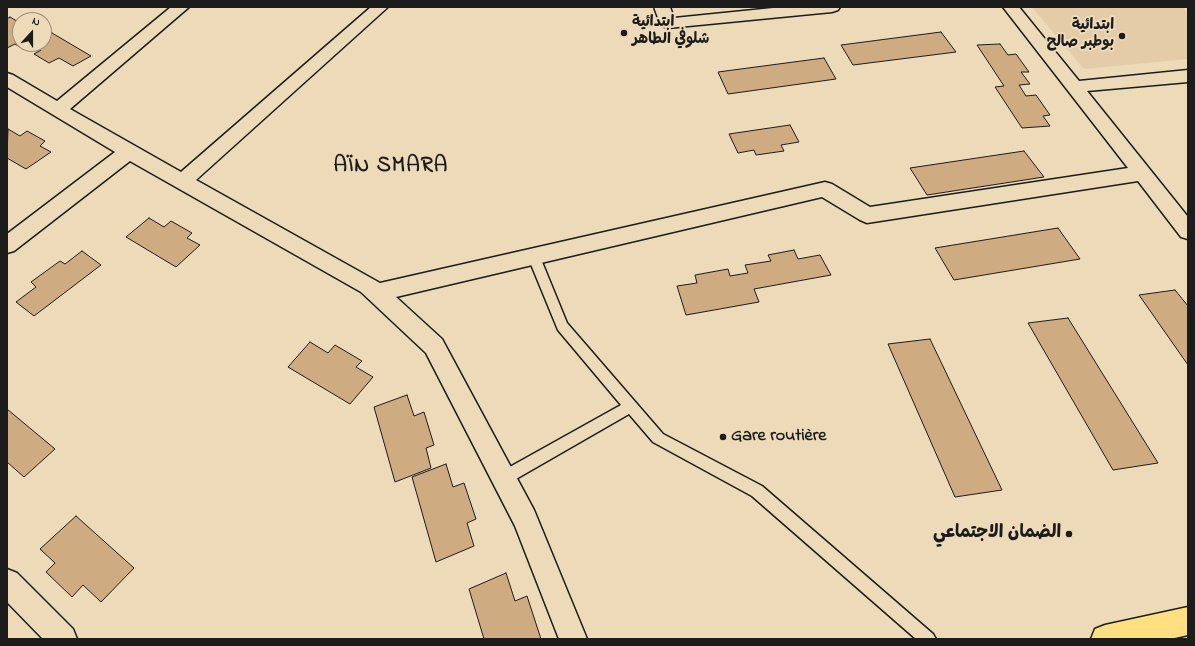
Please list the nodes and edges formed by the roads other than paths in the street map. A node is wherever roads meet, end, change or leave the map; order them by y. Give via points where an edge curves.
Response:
1 (181, 7) edge
2 (380, 7) edge
3 (662, 7) edge
4 (832, 7) edge
5 (1011, 7) edge
6 (1188, 76) edge
7 (7, 79) edge
8 (1074, 87) junction
9 (58, 110) junction
10 (129, 152) junction
11 (1142, 172) junction
12 (182, 181) junction
13 (1181, 211) edge
14 (1188, 231) edge
15 (7, 245) edge
16 (534, 257) junction
17 (377, 293) junction
18 (631, 406) junction
19 (504, 478) junction
20 (7, 583) edge
21 (1188, 621) edge
22 (63, 639) edge
23 (572, 639) edge
24 (928, 639) edge
25 (1105, 639) edge

1 - 9 street
2 - 12 street
3 - 4 street via 668,23
5 - 8 street
6 - 8 street
7 - 9 street
8 - 11 street
9 - 10 street
10 - 12 street
10 - 15 street
11 - 13 street
11 - 16 street via 867,215 825,189
12 - 17 street via 369,286
13 - 14 street
16 - 17 street
16 - 18 lane via 562,326
17 - 19 street via 434,346
18 - 19 lane
18 - 24 lane via 658,438 757,491
19 - 23 street via 525,519
20 - 22 street
21 - 25 main road

